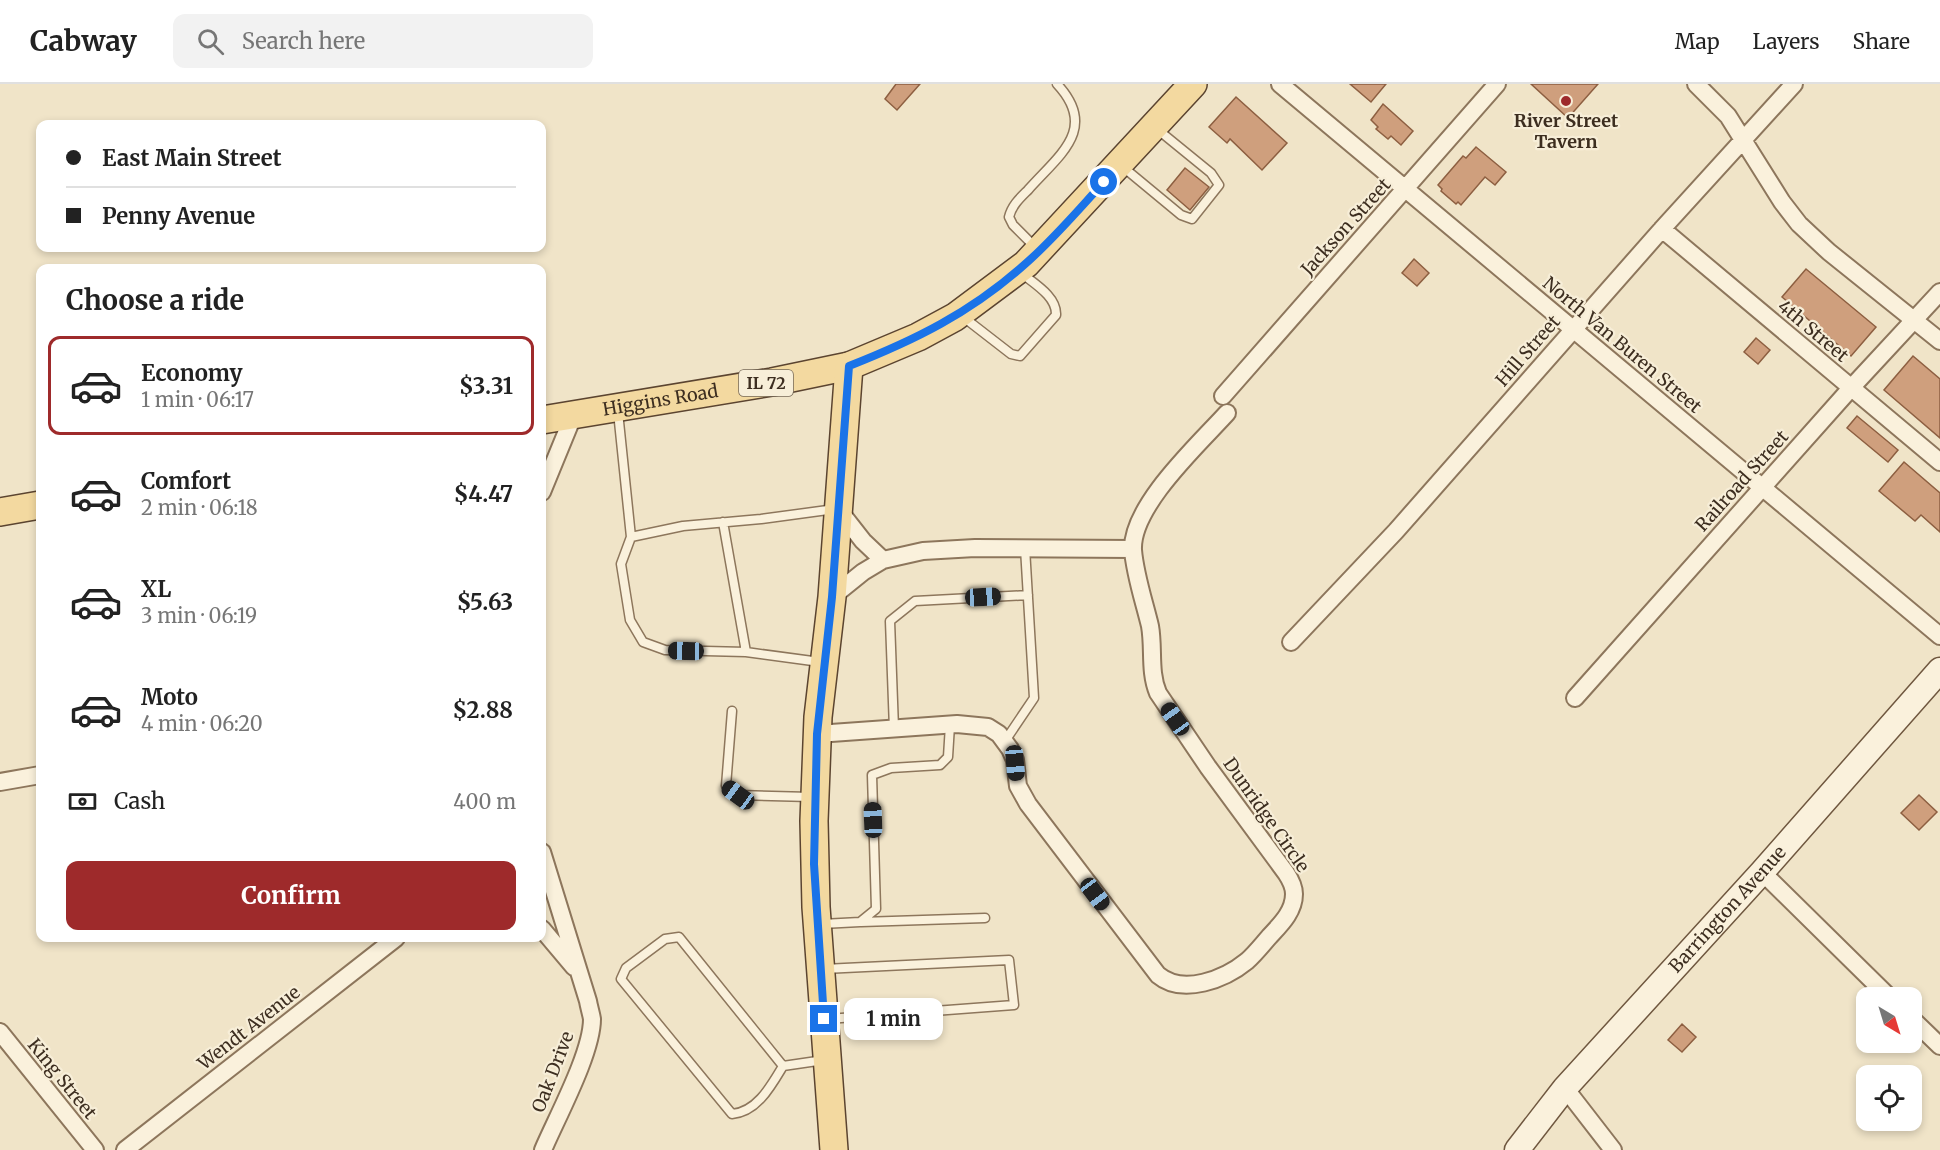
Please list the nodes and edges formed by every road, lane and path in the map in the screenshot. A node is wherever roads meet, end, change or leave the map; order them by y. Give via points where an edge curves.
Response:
1 (1057, 84) edge
2 (1194, 84) edge
3 (1280, 84) edge
4 (1497, 84) edge
5 (1696, 84) edge
6 (1794, 84) edge
7 (1155, 127) junction
8 (1743, 139) junction
9 (1120, 164) junction
10 (1405, 190) junction
11 (1662, 229) junction
12 (1039, 251) junction
13 (1018, 271) junction
14 (1940, 291) edge
15 (959, 314) junction
16 (1913, 320) junction
17 (1573, 330) junction
18 (1940, 341) edge
19 (849, 366) junction
20 (1851, 388) junction
21 (1223, 396) dead end
22 (617, 407) junction
23 (1227, 413) dead end
24 (574, 414) junction
25 (546, 419) edge
26 (1940, 462) edge
27 (546, 482) edge
28 (1763, 486) junction
29 (36, 506) edge
30 (838, 509) junction
31 (0, 512) edge
32 (723, 522) junction
33 (631, 537) junction
34 (1025, 548) junction
35 (1133, 549) junction
36 (883, 560) junction
37 (1028, 595) junction
38 (832, 597) junction
39 (1940, 636) edge
40 (1291, 642) dead end
41 (746, 652) junction
42 (824, 662) junction
43 (1940, 670) edge
44 (1575, 698) dead end
45 (732, 711) dead end
46 (950, 725) junction
47 (894, 729) junction
48 (817, 734) junction
49 (1005, 741) junction
50 (36, 776) edge
51 (0, 782) edge
52 (815, 797) junction
53 (546, 865) edge
54 (1762, 872) junction
55 (985, 918) dead end
56 (860, 922) junction
57 (817, 925) junction
58 (546, 934) edge
59 (391, 942) edge
60 (820, 969) junction
61 (579, 972) junction
62 (1879, 987) edge
63 (824, 1019) junction
64 (1922, 1029) edge
65 (0, 1032) edge
66 (1940, 1046) edge
67 (827, 1060) junction
68 (783, 1066) junction
69 (1565, 1088) junction
70 (94, 1150) edge
71 (125, 1150) edge
72 (543, 1150) edge
73 (834, 1150) edge
74 (1517, 1150) edge
75 (1612, 1150) edge

1 - 12 lane via 1076,113 1073,132 1065,148 1014,204 1010,217
2 - 7 main road, IL 72
3 - 10 street, North Van Buren Street
4 - 10 street, Jackson Street
5 - 8 street via 1728,116
6 - 8 street, Hill Street
7 - 9 main road, IL 72
7 - 9 lane via 1211,173 1219,185 1192,219 1181,215
8 - 11 street, Hill Street
8 - 16 street via 1798,224
9 - 12 main road, IL 72
10 - 17 street, North Van Buren Street
10 - 21 street, Jackson Street
11 - 17 street, Hill Street
11 - 20 street, 4th Street
12 - 13 main road, IL 72
13 - 15 main road, IL 72
13 - 15 lane via 1052,299 1056,308 1056,315 1020,356 1011,354
14 - 16 street, Railroad Street
15 - 19 main road, IL 72 via 918,337
16 - 18 street
16 - 20 street, Railroad Street
17 - 28 street, North Van Buren Street
17 - 40 street, Hill Street via 1396,531
19 - 22 main road, Higgins Road / IL 72
19 - 30 main road
20 - 26 street, 4th Street
20 - 28 street, Railroad Street
22 - 24 main road, Higgins Road / IL 72
22 - 33 lane
23 - 35 street via 1153,498 1140,521
24 - 25 main road, Higgins Road / IL 72
24 - 27 street
28 - 39 street, North Van Buren Street
28 - 44 street, Railroad Street
29 - 31 main road
30 - 32 lane
30 - 36 street
30 - 38 main road
32 - 33 lane
32 - 41 lane
33 - 41 lane via 621,564 630,620 643,642 665,650
34 - 35 street
34 - 36 street via 922,551
34 - 37 lane
35 - 49 street, Dunridge Circle via 1152,639 1153,681 1208,767 1291,881 1294,895 1286,917 1252,956 1228,972 1195,985 1162,979 1146,963 1024,798
36 - 38 street
37 - 47 lane via 915,601 890,621
37 - 49 lane via 1034,698
38 - 42 main road
41 - 42 lane
42 - 48 main road
43 - 54 street, Barrington Avenue
45 - 52 lane via 726,786 738,795
46 - 47 street
46 - 49 street via 988,727
46 - 56 lane via 948,758 940,765 891,768 872,775 876,909
47 - 48 street
48 - 52 main road
50 - 51 street
52 - 57 main road
53 - 61 street, Oak Drive
54 - 62 street
54 - 69 street, Barrington Avenue
55 - 56 lane
56 - 57 lane
57 - 60 main road
58 - 61 street
59 - 71 street, Wendt Avenue
60 - 63 main road
60 - 63 lane via 1009,960 1014,1005
61 - 72 street, Oak Drive via 591,1015 589,1036 579,1069
63 - 67 main road
64 - 66 street
65 - 70 street, King Street
67 - 68 lane
67 - 73 main road
68 - 68 lane via 767,1093 743,1113 732,1114 621,979 626,968 665,939 679,937
69 - 74 street, Barrington Avenue
69 - 75 street

